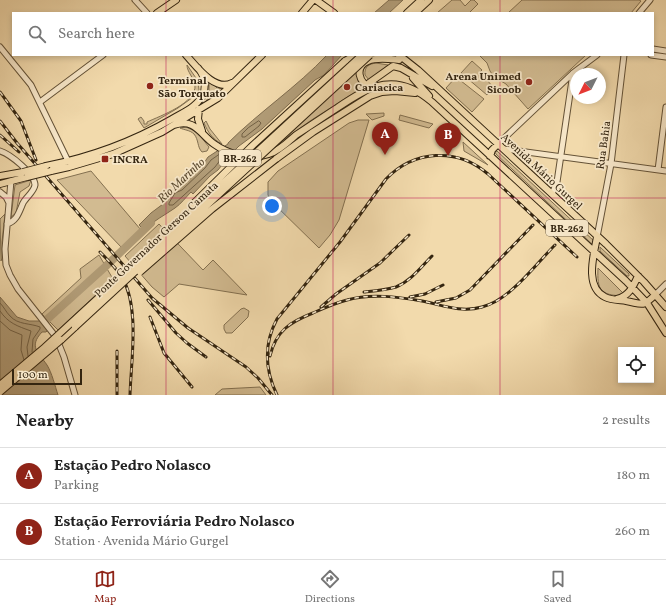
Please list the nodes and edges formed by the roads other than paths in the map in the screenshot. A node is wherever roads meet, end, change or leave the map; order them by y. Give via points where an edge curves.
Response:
1 (135, 0) edge
2 (176, 0) edge
3 (315, 0) edge
4 (421, 0) edge
5 (429, 0) edge
6 (650, 0) edge
7 (146, 12) edge
8 (158, 12) edge
9 (303, 12) edge
10 (333, 12) edge
11 (408, 12) edge
12 (416, 12) edge
13 (640, 12) edge
14 (0, 47) edge
15 (654, 49) edge
16 (666, 50) edge
17 (654, 55) edge
18 (102, 56) edge
19 (187, 56) edge
20 (261, 56) edge
21 (353, 56) edge
22 (361, 56) edge
23 (369, 56) edge
24 (596, 56) edge
25 (624, 56) edge
26 (666, 57) edge
27 (399, 58) edge
28 (198, 68) junction
29 (580, 68) edge
30 (409, 74) junction
31 (570, 76) edge
32 (234, 82) junction
33 (371, 87) junction
34 (439, 89) junction
35 (204, 92) junction
36 (570, 94) edge
37 (40, 102) junction
38 (432, 102) junction
39 (437, 106) junction
40 (666, 106) edge
41 (199, 110) junction
42 (174, 125) junction
43 (203, 132) junction
44 (498, 144) junction
45 (504, 149) junction
46 (0, 151) edge
47 (490, 156) junction
48 (561, 156) junction
49 (68, 161) junction
50 (611, 164) junction
51 (658, 170) junction
52 (666, 171) edge
53 (25, 174) junction
54 (0, 176) edge
55 (11, 181) junction
56 (0, 184) edge
57 (0, 192) edge
58 (552, 194) junction
59 (9, 204) junction
60 (7, 224) junction
61 (597, 237) junction
62 (595, 252) junction
63 (139, 260) junction
64 (638, 276) junction
65 (665, 287) edge
66 (632, 288) junction
67 (656, 294) junction
68 (617, 299) junction
69 (647, 303) junction
70 (666, 306) edge
71 (75, 327) junction
72 (666, 333) edge
73 (57, 336) junction
74 (0, 385) edge
75 (0, 392) edge
76 (75, 395) edge

1 - 7 street
2 - 8 main road
3 - 9 main road
3 - 10 main road
4 - 11 main road
5 - 12 main road
6 - 13 street
14 - 37 street via 28,81
15 - 16 street
17 - 26 street
18 - 37 street
19 - 28 main road
20 - 32 main road
21 - 63 main road, BR-262, bridge via 228,170
22 - 63 main road, Ponte Governador Gerson Camata, bridge
23 - 71 main road, Ponte Governador Gerson Camata, bridge
24 - 29 street
25 - 50 street, Rua Bahia
27 - 33 main road via 375,59 363,64 360,68 362,82
27 - 34 main road, Avenida Mário Gurgel / BR-262 via 418,70
28 - 32 main road via 217,84 225,86
28 - 35 main road via 206,85
30 - 33 main road via 393,66 369,83
30 - 34 main road
30 - 39 main road
31 - 44 street
32 - 41 main road via 218,98
33 - 38 main road via 392,84 404,86 416,90
33 - 43 main road via 275,152 260,156 241,156 218,147
34 - 44 main road, Avenida Mário Gurgel / BR-262
35 - 41 main road
35 - 49 main road via 193,107 148,132 111,148
36 - 48 street
37 - 49 street
38 - 39 main road, BR-262
38 - 71 main road, BR-262, bridge via 408,92 395,91 364,99 276,159 212,209
39 - 47 main road, BR-262
40 - 51 street
41 - 42 main road
41 - 43 main road via 199,123
42 - 43 main road via 189,124
42 - 53 main road, bridge via 113,154 69,167
44 - 45 main road, Avenida Mário Gurgel / BR-262
44 - 47 main road
45 - 48 street
45 - 58 main road, Avenida Mário Gurgel / BR-262
46 - 60 street via 18,163 33,178 34,183 18,217
47 - 62 main road, BR-262
48 - 50 street
48 - 58 street via 557,182
49 - 53 main road, bridge
50 - 51 street
50 - 61 street, Rua Bahia
51 - 52 street
53 - 54 main road
53 - 55 main road
55 - 56 main road
55 - 59 street
57 - 59 street
58 - 61 main road, Avenida Mário Gurgel / BR-262
59 - 60 street
60 - 73 street via 5,254 8,270 18,289
61 - 62 main road
61 - 64 main road, Avenida Mário Gurgel / BR-262
62 - 66 main road, BR-262
62 - 68 main road via 592,277 596,289 606,297
63 - 73 main road, Ponte Governador Gerson Camata, bridge
64 - 66 main road
64 - 67 main road, Avenida Mário Gurgel / BR-262
65 - 67 street
66 - 68 main road via 626,296
66 - 69 main road, BR-262
67 - 69 main road
67 - 70 main road, Avenida Mário Gurgel / BR-262
68 - 69 main road via 638,304
69 - 72 main road, BR-262
71 - 73 main road, Ponte Governador Gerson Camata / BR-262
73 - 74 main road, BR-262, bridge
73 - 75 main road, BR-262, bridge
73 - 76 street

